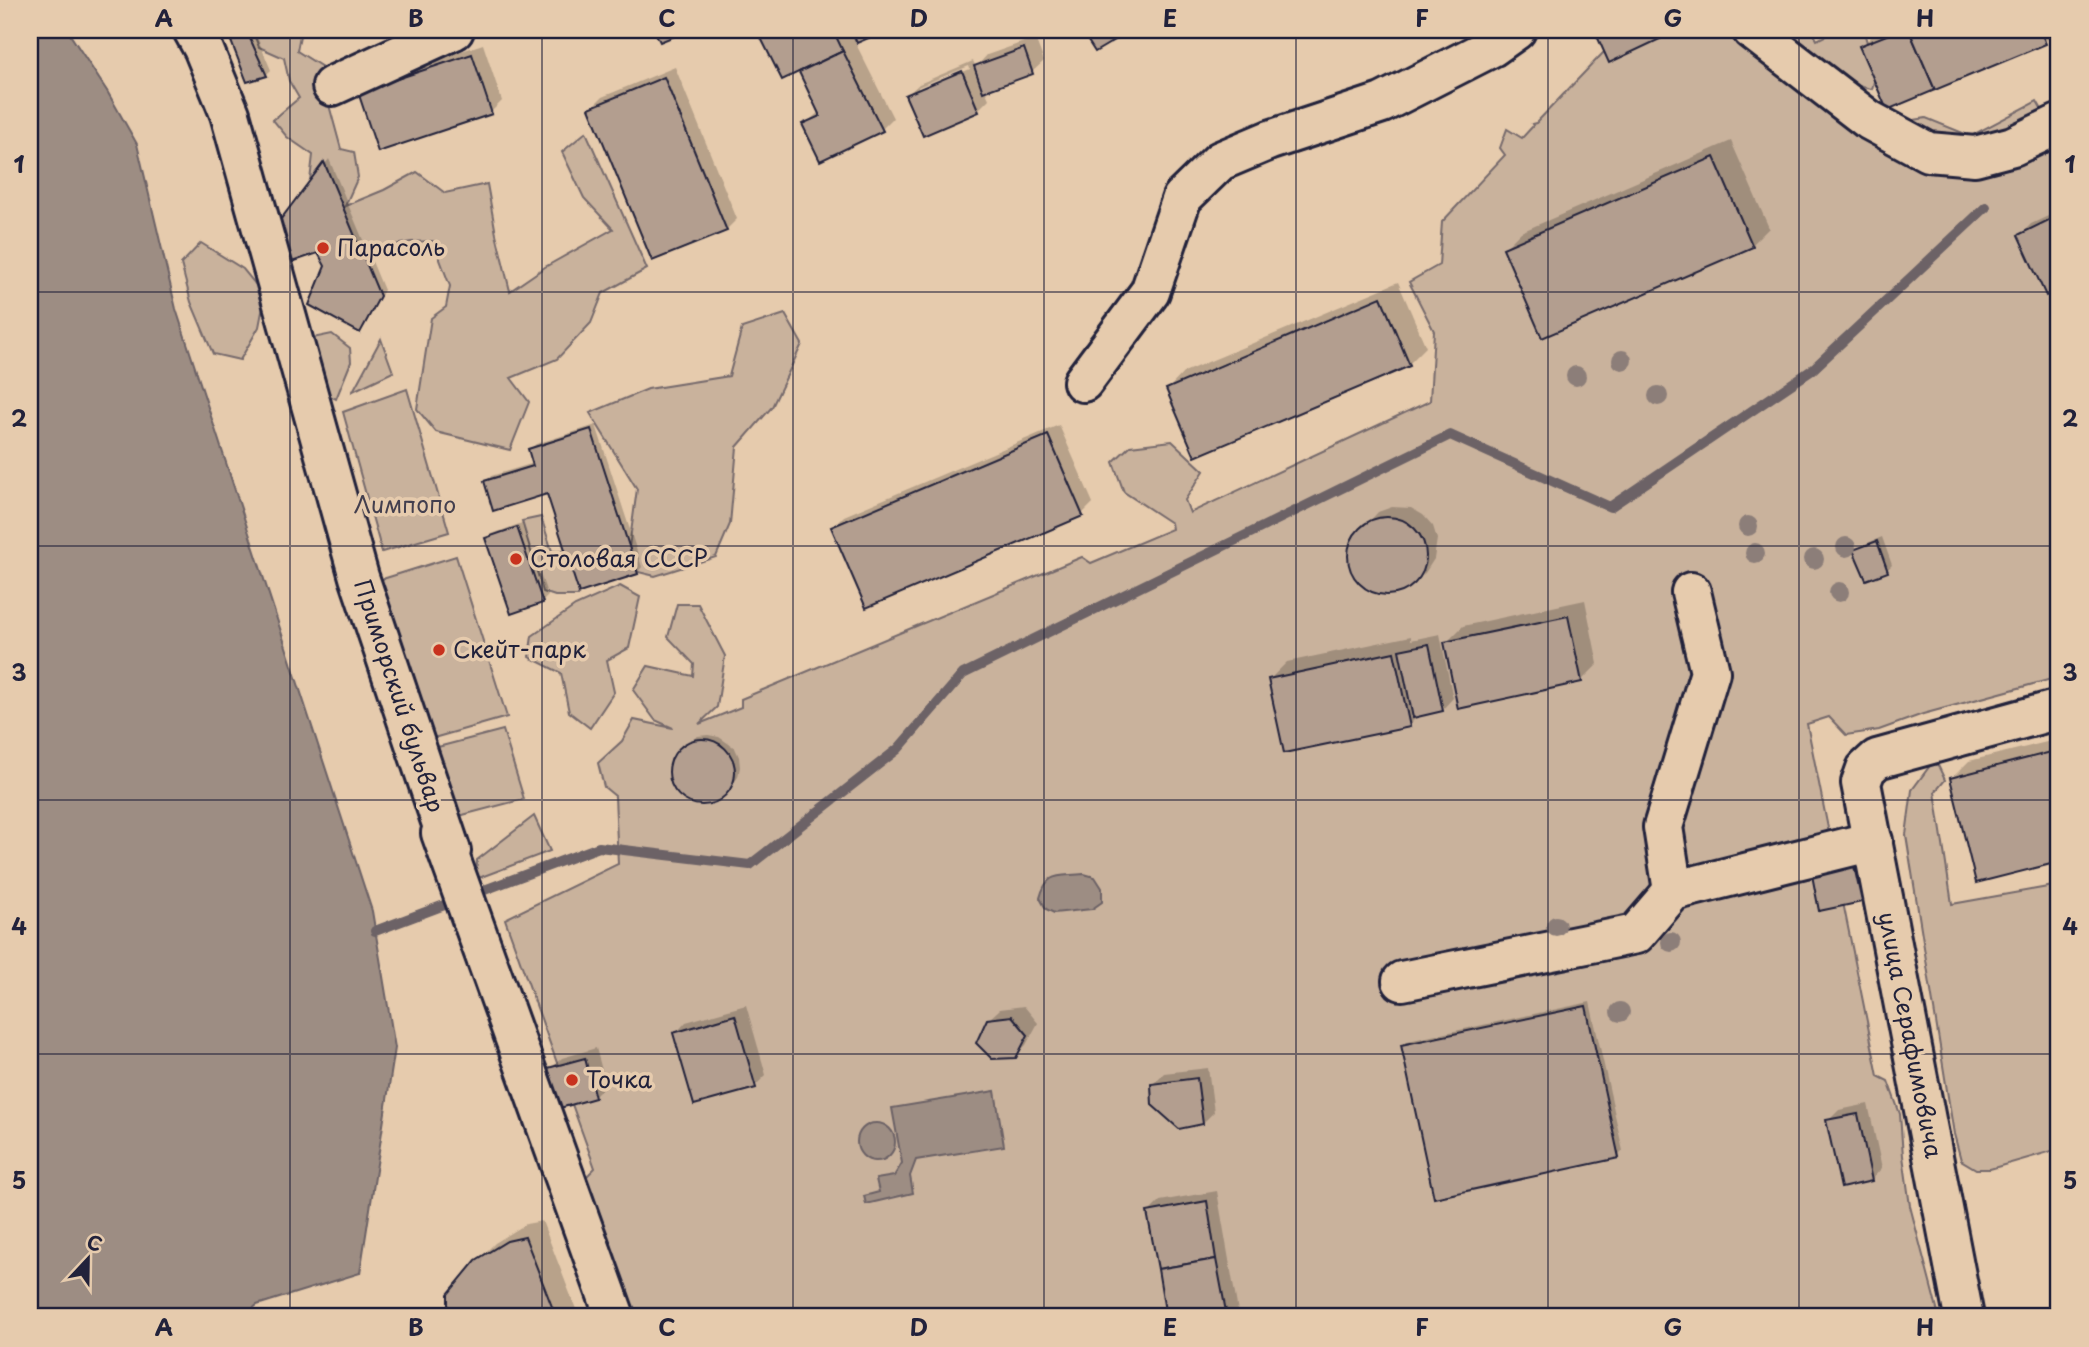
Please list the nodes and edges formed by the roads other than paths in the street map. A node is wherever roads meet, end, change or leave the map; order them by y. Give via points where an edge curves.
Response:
1 (193, 30) edge
2 (454, 30) edge
3 (1516, 30) edge
4 (1752, 30) edge
5 (332, 86) dead end
6 (2059, 124) edge
7 (1083, 382) dead end
8 (1691, 592) dead end
9 (2059, 709) edge
10 (1873, 841) junction
11 (1673, 891) junction
12 (1402, 981) dead end
13 (615, 1317) edge
14 (1964, 1317) edge

1 - 13 street, Приморский бульвар via 230,114 359,577 451,851 442,832
2 - 5 street
3 - 7 street via 1382,103 1220,161 1182,198 1150,292
4 - 6 street via 1869,120 1928,152 1975,156 2014,146
8 - 11 street via 1710,672 1662,827
9 - 10 street, улица Серафимовича via 1877,759 1866,769 1861,783
10 - 11 street
10 - 14 street, улица Серафимовича
11 - 12 street via 1636,934

